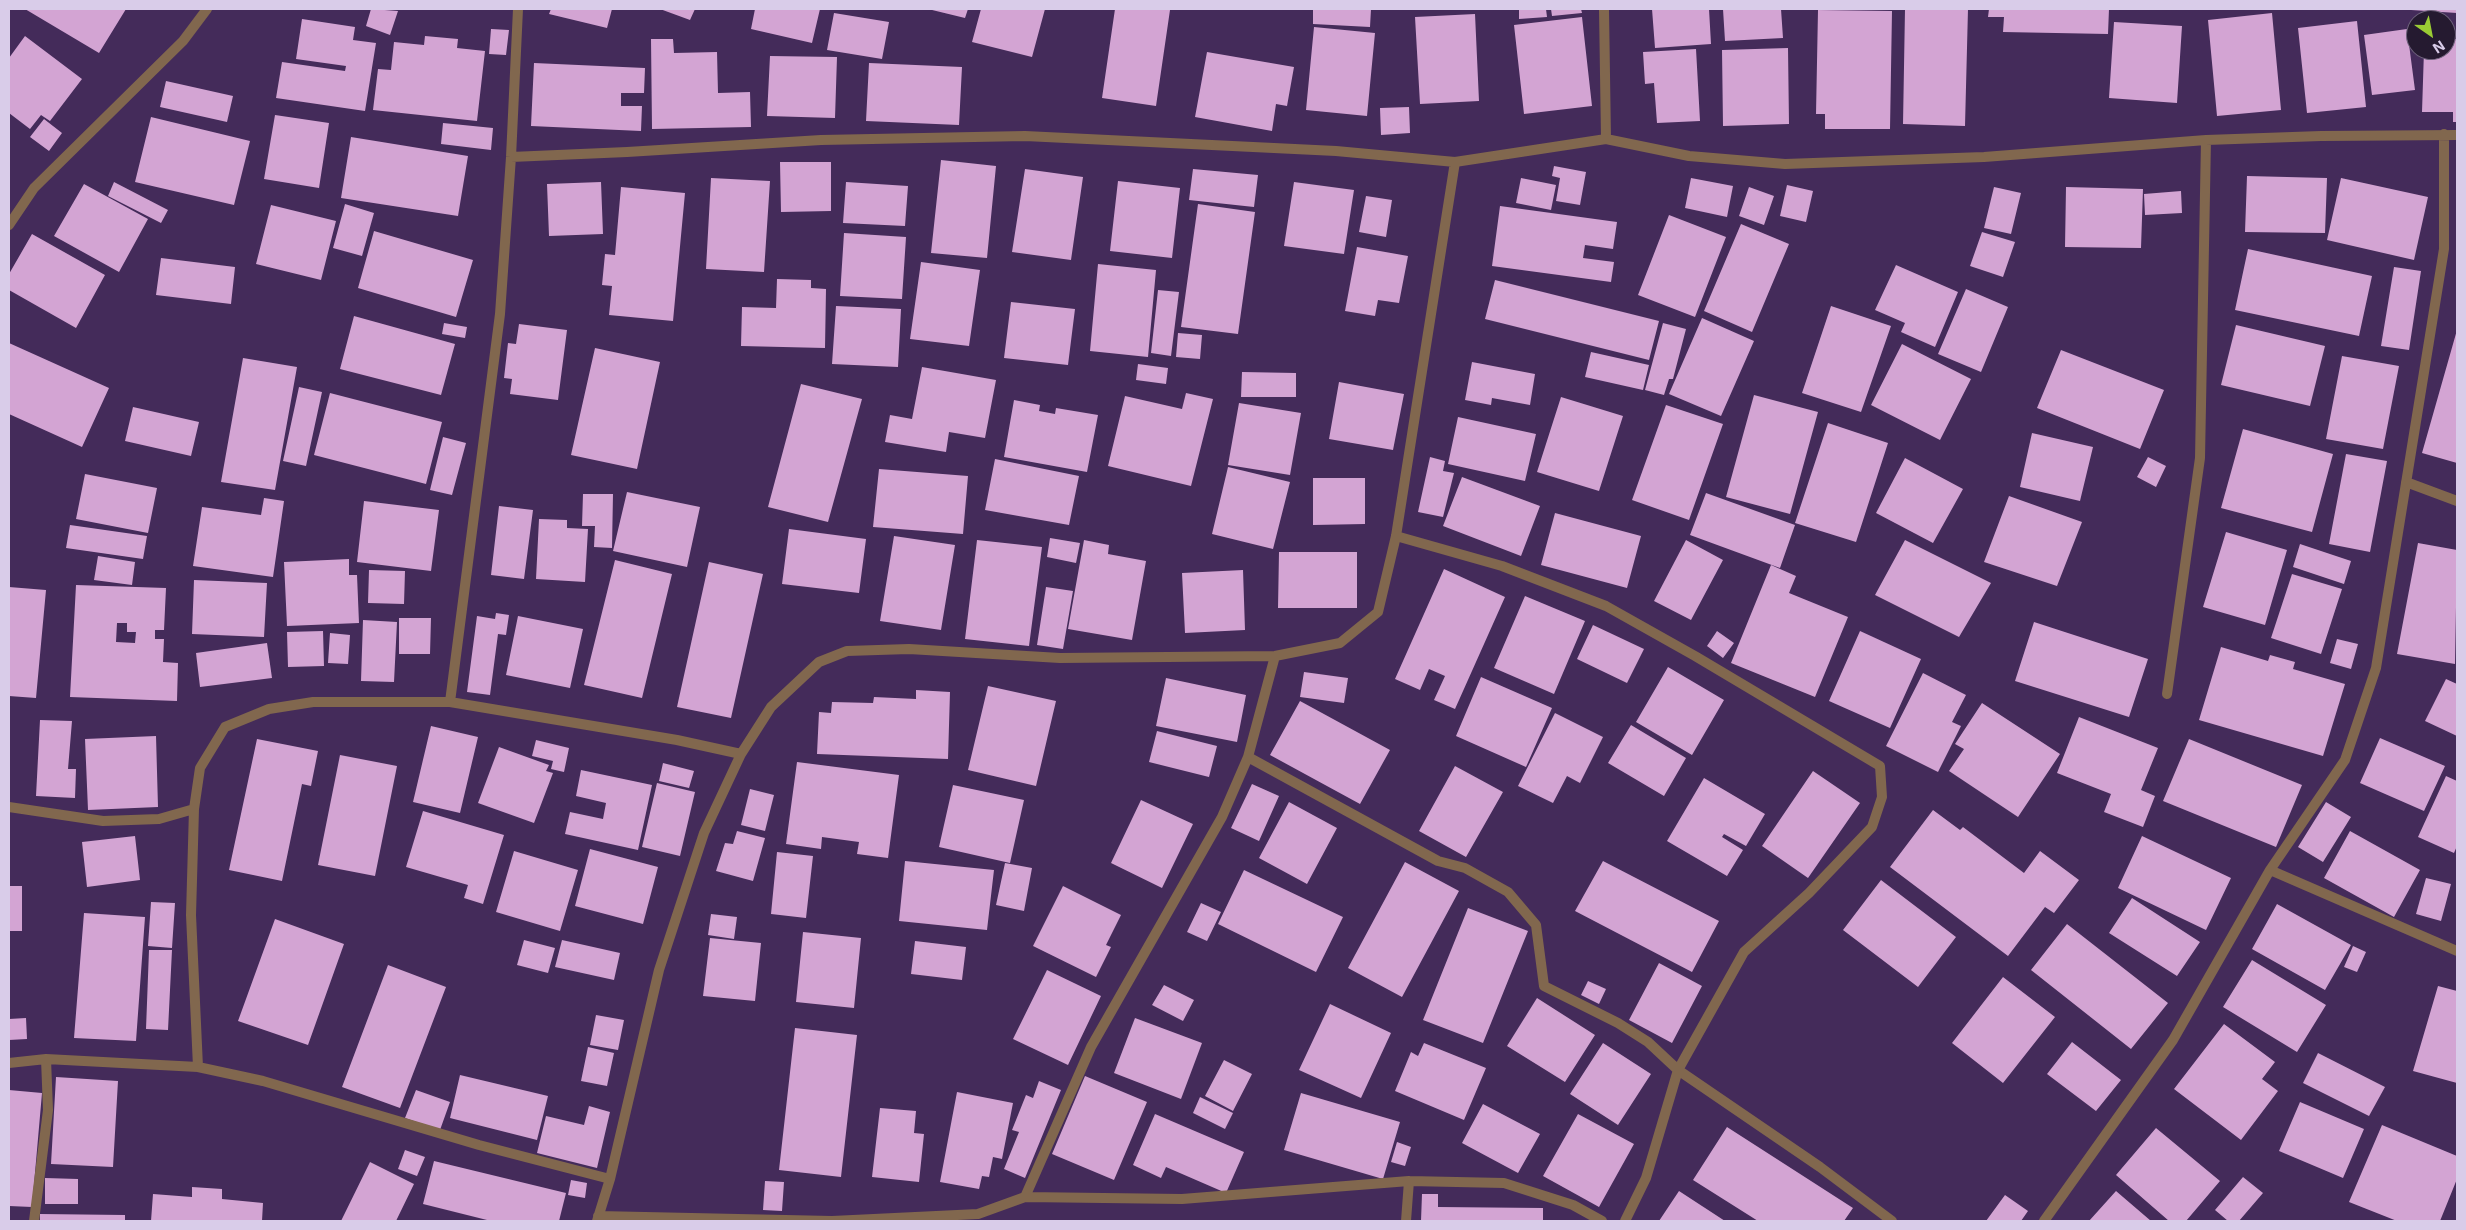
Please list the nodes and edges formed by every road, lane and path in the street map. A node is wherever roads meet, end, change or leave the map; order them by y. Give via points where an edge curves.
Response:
1 (207, 9) edge
2 (518, 9) edge
3 (1604, 9) edge
4 (2444, 134) junction
5 (2457, 135) edge
6 (1606, 139) junction
7 (2206, 140) junction
8 (511, 157) junction
9 (1454, 162) junction
10 (9, 225) edge
11 (2406, 482) junction
12 (2457, 501) edge
13 (1396, 536) junction
14 (1275, 656) junction
15 (2167, 694) dead end
16 (450, 702) junction
17 (741, 754) junction
18 (1248, 757) junction
19 (9, 807) edge
20 (194, 809) junction
21 (2270, 870) junction
22 (2457, 951) edge
23 (46, 1059) junction
24 (9, 1063) edge
25 (198, 1067) junction
26 (1678, 1070) junction
27 (610, 1180) junction
28 (1409, 1181) junction
29 (1025, 1197) junction
30 (978, 1218) edge
31 (597, 1219) edge
32 (34, 1221) edge
33 (1406, 1221) edge
34 (1602, 1221) edge
35 (1625, 1221) edge
36 (1892, 1221) edge
37 (2044, 1221) edge

1 - 10 street via 183,41 34,188
2 - 8 street
3 - 6 street
4 - 5 street
4 - 7 street
4 - 11 street via 2444,249
6 - 7 street via 1689,156 1785,164 1984,157
6 - 9 street
7 - 15 street via 2200,458
8 - 9 street via 821,140 1025,136 1336,151
8 - 16 street via 500,314
9 - 13 street
11 - 12 street
11 - 21 street via 2376,668 2345,760
13 - 14 street via 1378,612 1340,643
13 - 26 street via 1502,566 1606,606 1880,766 1882,797 1872,827 1744,952
14 - 17 street via 1060,658 909,649 847,651 819,662 770,707
14 - 18 street
16 - 17 street via 677,740
16 - 20 street via 313,702 269,709 225,727 200,768
17 - 27 street via 704,833 659,970
18 - 26 street via 1438,860 1465,868 1508,892 1536,925 1544,986 1618,1023 1648,1042
18 - 29 street via 1222,817 1091,1047
19 - 20 street via 103,821 159,819
20 - 25 street via 191,915
21 - 22 street
21 - 37 street via 2173,1040
23 - 24 street
23 - 25 street
23 - 32 street via 48,1110
25 - 27 street via 263,1081
26 - 35 street via 1646,1178
26 - 36 street via 1820,1167
27 - 31 street
28 - 29 street via 1182,1199
28 - 33 street
28 - 34 street via 1504,1183 1573,1205
29 - 30 street
30 - 31 street via 832,1221

